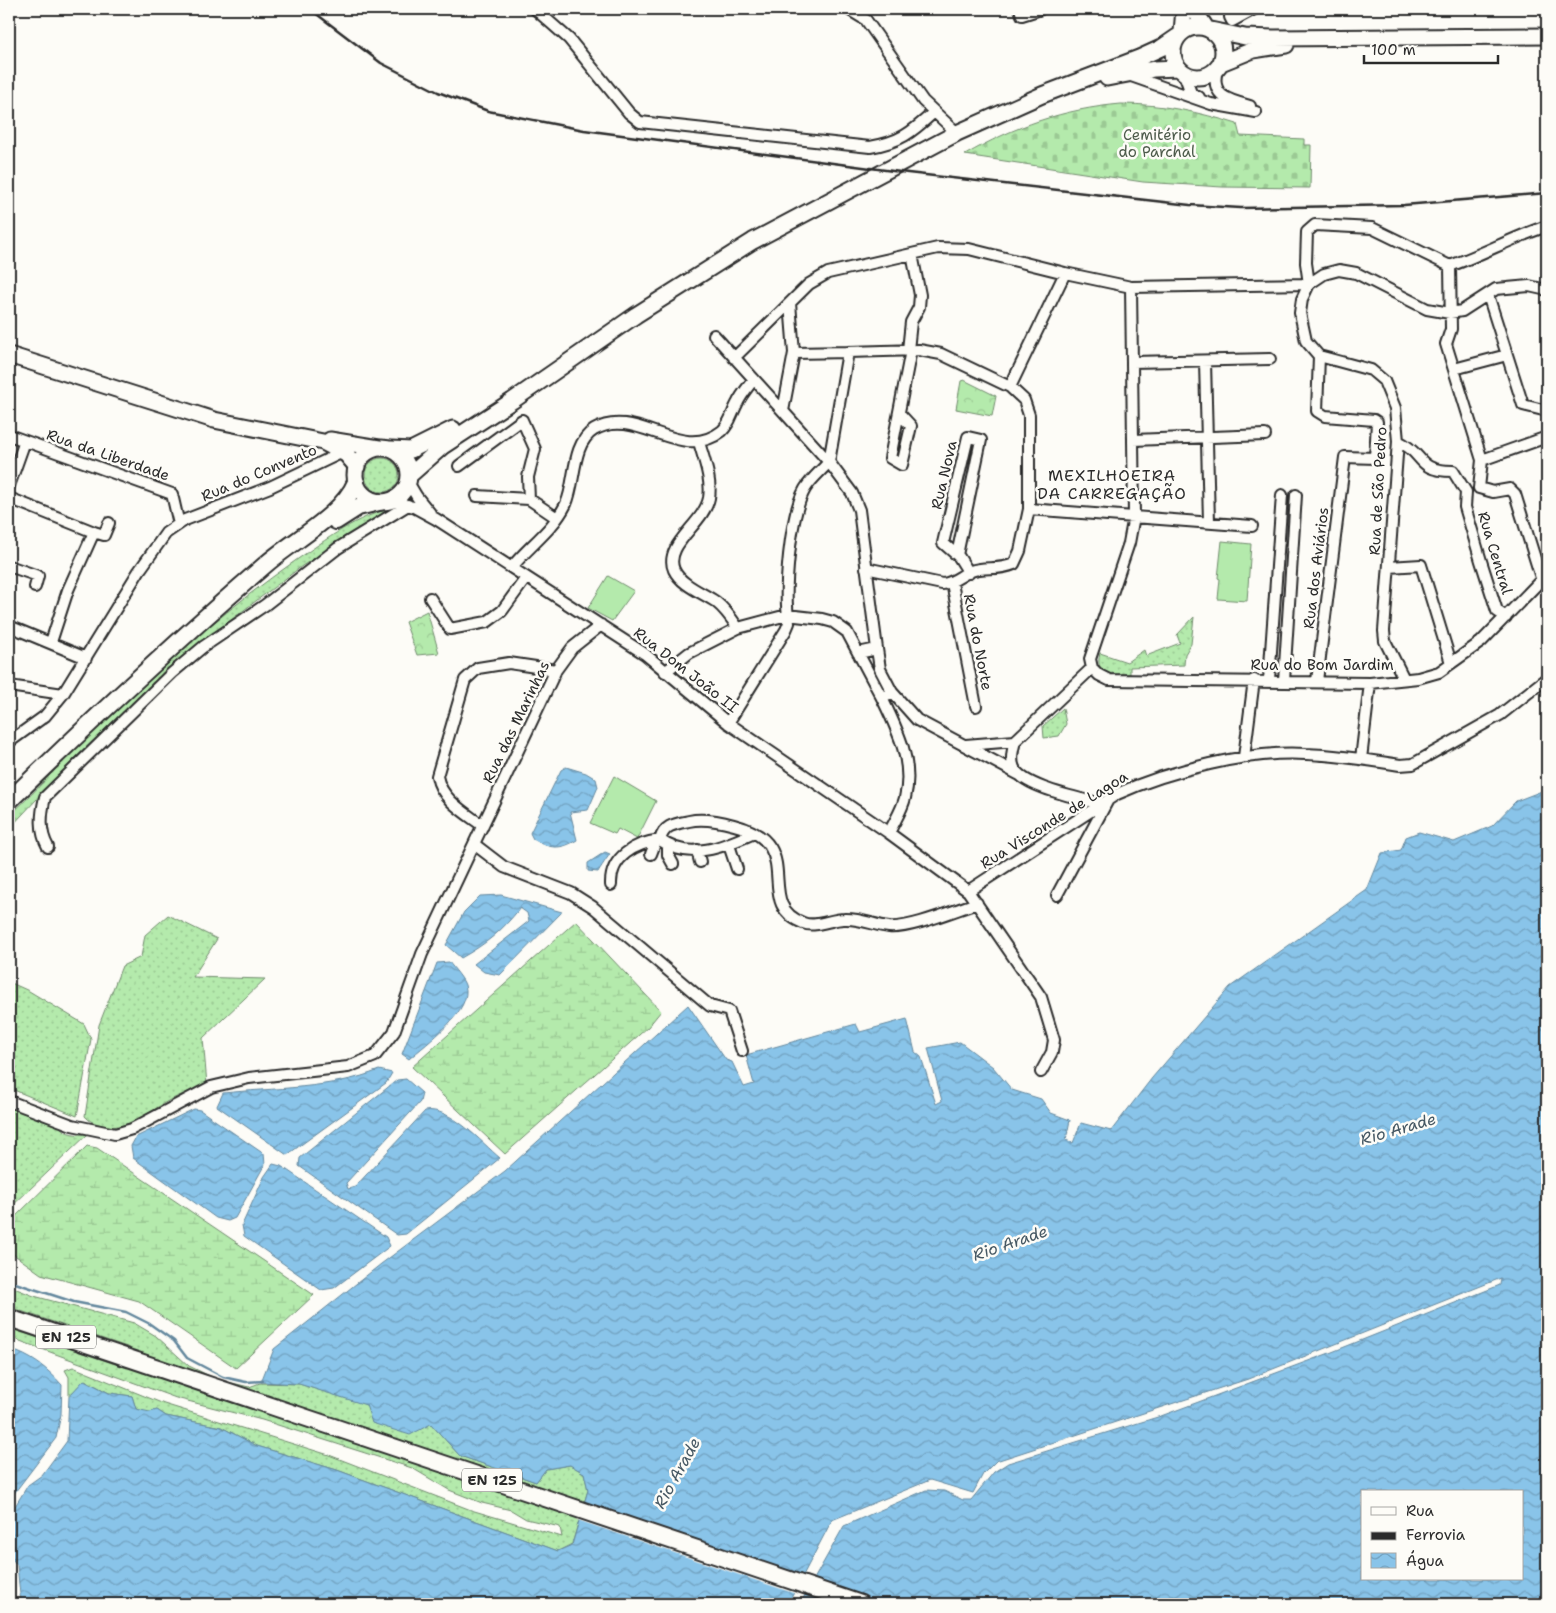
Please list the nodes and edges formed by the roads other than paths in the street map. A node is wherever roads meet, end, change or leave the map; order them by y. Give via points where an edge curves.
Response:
1 (535, 9) edge
2 (848, 9) edge
3 (1041, 9) edge
4 (1184, 9) edge
5 (1196, 9) edge
6 (1254, 9) edge
7 (1021, 12) edge
8 (1230, 17) dead end
9 (1209, 29) junction
10 (1179, 35) junction
11 (1349, 36) junction
12 (1547, 36) edge
13 (1219, 66) junction
14 (1181, 71) junction
15 (1068, 85) junction
16 (1211, 104) junction
17 (933, 113) dead end
18 (957, 133) junction
19 (1547, 226) edge
20 (912, 254) junction
21 (1450, 266) junction
22 (1065, 273) junction
23 (1308, 284) junction
24 (1131, 287) junction
25 (1547, 290) edge
26 (1488, 295) junction
27 (790, 303) junction
28 (1450, 313) junction
29 (714, 335) dead end
30 (910, 350) junction
31 (848, 352) junction
32 (794, 353) junction
33 (9, 355) edge
34 (1507, 355) junction
35 (1319, 356) junction
36 (734, 358) junction
37 (1270, 359) dead end
38 (1205, 361) junction
39 (1132, 362) junction
40 (1454, 369) junction
41 (549, 374) junction
42 (754, 379) junction
43 (1010, 387) junction
44 (782, 411) junction
45 (1547, 411) edge
46 (899, 413) dead end
47 (9, 434) edge
48 (289, 435) junction
49 (1265, 435) dead end
50 (1207, 437) junction
51 (1547, 437) edge
52 (1133, 440) junction
53 (25, 441) junction
54 (1398, 441) junction
55 (699, 442) junction
56 (346, 448) junction
57 (385, 449) junction
58 (1482, 460) junction
59 (829, 462) junction
60 (459, 466) dead end
61 (356, 474) junction
62 (409, 479) junction
63 (9, 486) edge
64 (1479, 488) junction
65 (1466, 492) junction
66 (1282, 495) dead end
67 (477, 496) dead end
68 (1296, 496) dead end
69 (9, 498) edge
70 (530, 499) junction
71 (384, 501) junction
72 (408, 505) junction
73 (1028, 509) junction
74 (1134, 516) junction
75 (558, 518) junction
76 (436, 519) junction
77 (182, 520) junction
78 (1209, 522) junction
79 (109, 523) dead end
80 (1252, 526) dead end
81 (94, 532) junction
82 (957, 555) junction
83 (9, 566) edge
84 (1389, 567) junction
85 (512, 568) junction
86 (866, 568) junction
87 (969, 572) junction
88 (1544, 577) edge
89 (526, 578) junction
90 (952, 583) junction
91 (35, 587) dead end
92 (430, 598) dead end
93 (215, 610) junction
94 (787, 616) junction
95 (1500, 617) junction
96 (9, 626) edge
97 (601, 626) junction
98 (738, 628) junction
99 (50, 642) junction
100 (877, 649) junction
101 (858, 653) junction
102 (86, 658) junction
103 (1451, 663) junction
104 (1092, 668) junction
105 (556, 670) junction
106 (665, 672) junction
107 (1547, 678) edge
108 (1404, 679) junction
109 (1254, 680) junction
110 (1269, 680) junction
111 (1284, 681) junction
112 (1317, 682) junction
113 (1370, 683) junction
114 (9, 686) edge
115 (892, 692) junction
116 (62, 694) junction
117 (882, 698) junction
118 (976, 706) dead end
119 (728, 723) junction
120 (1015, 741) junction
121 (9, 742) edge
122 (966, 745) junction
123 (1244, 756) junction
124 (1361, 759) junction
125 (1022, 776) junction
126 (9, 801) edge
127 (1105, 802) junction
128 (483, 826) junction
129 (754, 833) junction
130 (890, 834) junction
131 (661, 842) junction
132 (474, 844) junction
133 (729, 846) junction
134 (48, 847) dead end
135 (698, 850) junction
136 (651, 854) dead end
137 (700, 862) dead end
138 (673, 864) dead end
139 (737, 869) dead end
140 (611, 885) dead end
141 (968, 892) junction
142 (1057, 894) dead end
143 (976, 903) junction
144 (742, 1051) dead end
145 (1041, 1072) dead end
146 (9, 1101) edge
147 (9, 1318) edge
148 (861, 1604) edge

1 - 17 street via 569,39 640,122 870,147 911,134
2 - 18 street via 866,20 923,101
3 - 7 street
4 - 10 main road
5 - 9 main road
6 - 8 street via 1232,21
9 - 10 main road via 1195,26
9 - 11 main road via 1245,38
9 - 13 main road via 1222,44
10 - 14 main road via 1172,51
10 - 15 main road via 1161,48
11 - 12 main road
11 - 13 main road via 1253,50
13 - 14 main road via 1202,77
13 - 16 street via 1214,80 1218,91 1224,97 1257,108 1256,112
14 - 15 main road via 1154,69
14 - 16 street via 1191,92
15 - 16 street via 1130,76
15 - 18 main road
18 - 41 main road via 753,241
19 - 21 street
20 - 22 street via 938,248 969,248
20 - 27 street via 828,273 809,284
20 - 30 street via 920,295 919,307 911,322
21 - 23 street via 1372,228 1315,226 1307,232
21 - 28 street
22 - 24 street
22 - 43 street
23 - 24 street
23 - 28 street via 1324,274 1339,270 1356,273 1427,309
23 - 35 street via 1302,299 1301,326 1306,341
24 - 39 street
25 - 26 street via 1513,287 1496,289
26 - 28 street via 1462,311
26 - 34 street
27 - 32 street
27 - 36 street
28 - 40 street via 1451,328 1446,344
29 - 36 street
30 - 31 street
30 - 43 street via 941,354
30 - 46 street
31 - 32 street
31 - 59 street
32 - 44 street
33 - 48 main road via 214,420
34 - 40 street
34 - 45 street via 1523,405
35 - 54 street, Rua de São Pedro via 1371,370 1384,382 1395,408
35 - 112 street, Rua dos Aviários via 1317,411 1325,416 1377,422 1375,458 1345,458
36 - 42 street
37 - 38 street
38 - 39 street
38 - 50 street
39 - 52 street
40 - 58 street
41 - 57 main road via 426,445 411,450
41 - 62 main road via 443,446
42 - 44 street
42 - 55 street via 722,430
43 - 73 street via 1024,400 1029,415
44 - 59 street
47 - 53 street, Rua da Liberdade
48 - 56 main road
48 - 56 main road via 320,438
49 - 50 street
50 - 52 street
50 - 78 street
51 - 58 street
52 - 74 street
53 - 63 street
53 - 77 street, Rua da Liberdade via 172,494
54 - 65 street via 1408,445 1434,471 1453,471
54 - 84 street, Rua de São Pedro
55 - 75 street via 682,440 640,426 620,425 593,431 582,444 567,502
55 - 98 street via 709,482 708,500 696,523 675,549 672,564 680,579 718,604
56 - 57 main road
56 - 61 main road
56 - 77 street, Rua do Convento via 254,494
57 - 61 main road via 365,454
57 - 62 main road via 404,460
58 - 64 street
59 - 86 street via 852,493 859,510
59 - 94 street via 806,488 796,510
60 - 70 street via 522,420 535,449 528,477
61 - 71 main road via 364,495
61 - 93 main road via 344,502 266,564
62 - 71 main road via 403,492
62 - 76 street via 416,497
64 - 65 street
64 - 88 street via 1493,492 1510,490 1515,494
65 - 95 street, Rua Central via 1465,507
66 - 110 street
67 - 70 street
68 - 111 street
69 - 81 street
70 - 75 street
71 - 72 street
71 - 93 main road via 350,511
72 - 76 street
72 - 134 street via 338,548 172,673 45,797 40,816
73 - 74 street
73 - 87 street via 1020,551 1014,564 1001,569
74 - 78 street
74 - 104 street via 1129,543 1090,659
75 - 85 street
76 - 85 street, Rua Dom João II
77 - 102 street, Rua do Convento via 166,533 139,571
78 - 80 street
79 - 81 street via 104,535
81 - 99 street via 68,590
82 - 82 street, Rua Nova via 943,543 968,437 981,440
82 - 87 street, Rua Nova
83 - 91 street via 38,576
84 - 103 street via 1421,564
84 - 108 street, Rua de São Pedro via 1385,641
85 - 89 street, Rua Dom João II
86 - 90 street via 932,583
86 - 100 street
87 - 90 street
88 - 95 street, Rua do Bom Jardim
89 - 92 street via 502,611 487,622 450,630
89 - 97 street, Rua Dom João II
90 - 118 street, Rua do Norte
93 - 126 main road via 132,683
94 - 98 street
94 - 101 street via 833,622 847,632
94 - 119 street via 786,630
95 - 103 street, Rua do Bom Jardim via 1480,642
96 - 99 street
97 - 105 street, Rua das Marinhas via 572,648
97 - 106 street, Rua Dom João II via 645,654
98 - 106 street via 689,653
99 - 102 street
100 - 101 street
100 - 115 street via 880,669
101 - 117 street
102 - 116 street, Rua do Convento
103 - 108 street, Rua do Bom Jardim via 1439,672
104 - 109 street, Rua do Bom Jardim via 1109,680
104 - 120 street
105 - 128 street, Rua das Marinhas
105 - 128 street via 509,663 478,668 465,680 437,776 439,787 457,807
106 - 119 street, Rua Dom João II
107 - 124 street, Rua Visconde de Lagoa via 1500,715 1413,764
108 - 113 street, Rua do Bom Jardim
109 - 110 street, Rua do Bom Jardim
109 - 123 street
110 - 111 street, Rua do Bom Jardim
111 - 112 street, Rua do Bom Jardim
112 - 113 street, Rua do Bom Jardim
113 - 124 street
114 - 116 street
115 - 117 street
115 - 122 street via 917,720
116 - 121 street, Rua do Convento via 45,716
117 - 130 street via 903,745 908,778 905,799
119 - 130 street, Rua Dom João II
120 - 122 street
120 - 125 street via 1014,768
122 - 125 street
123 - 124 street, Rua Visconde de Lagoa via 1304,753
123 - 127 street, Rua Visconde de Lagoa via 1143,782
125 - 127 street via 1033,784
127 - 141 street, Rua Visconde de Lagoa
127 - 142 street
128 - 132 street, Rua das Marinhas
129 - 131 street via 719,821 694,820 670,825 662,831
129 - 133 street
129 - 143 street via 765,839 774,852 779,902 788,914 803,923 866,920 890,927
130 - 141 street, Rua Dom João II
131 - 135 street
131 - 136 street
131 - 138 street
131 - 140 street via 647,842 616,861
132 - 144 street via 504,867 571,893 593,907 710,1006 729,1011
132 - 146 street, Rua das Marinhas via 422,954 394,1032 375,1056 348,1067 249,1078 211,1087 132,1129 115,1134 72,1125
133 - 135 street via 711,851
133 - 139 street
135 - 137 street
141 - 143 street, Rua Dom João II
143 - 145 street, Rua Dom João II via 1042,997 1054,1040 1052,1052
147 - 148 main road, EN 125

